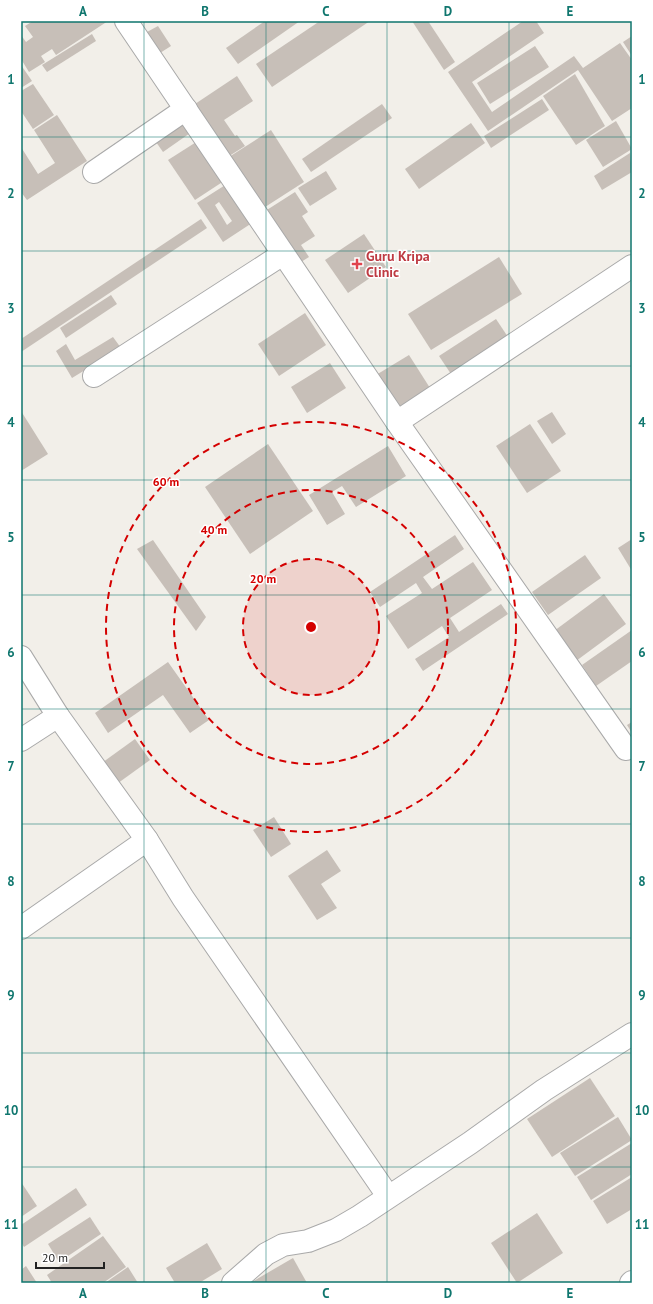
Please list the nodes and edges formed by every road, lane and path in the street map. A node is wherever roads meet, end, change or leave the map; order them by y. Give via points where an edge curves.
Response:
1 (126, 21) edge
2 (186, 109) junction
3 (94, 172) dead end
4 (283, 254) junction
5 (632, 266) edge
6 (94, 376) dead end
7 (397, 422) junction
8 (21, 657) edge
9 (58, 716) junction
10 (21, 740) edge
11 (626, 749) dead end
12 (147, 840) junction
13 (21, 928) edge
14 (632, 1034) edge
15 (388, 1196) junction
16 (233, 1283) edge

1 - 2 street
2 - 3 street
2 - 4 street
4 - 6 street
4 - 7 street
5 - 7 street
7 - 11 street
8 - 9 street
9 - 10 street
9 - 12 street
12 - 13 street
12 - 15 street via 183,898
14 - 15 street via 544,1090 470,1143
15 - 16 street via 336,1230 308,1241 283,1245 266,1254

